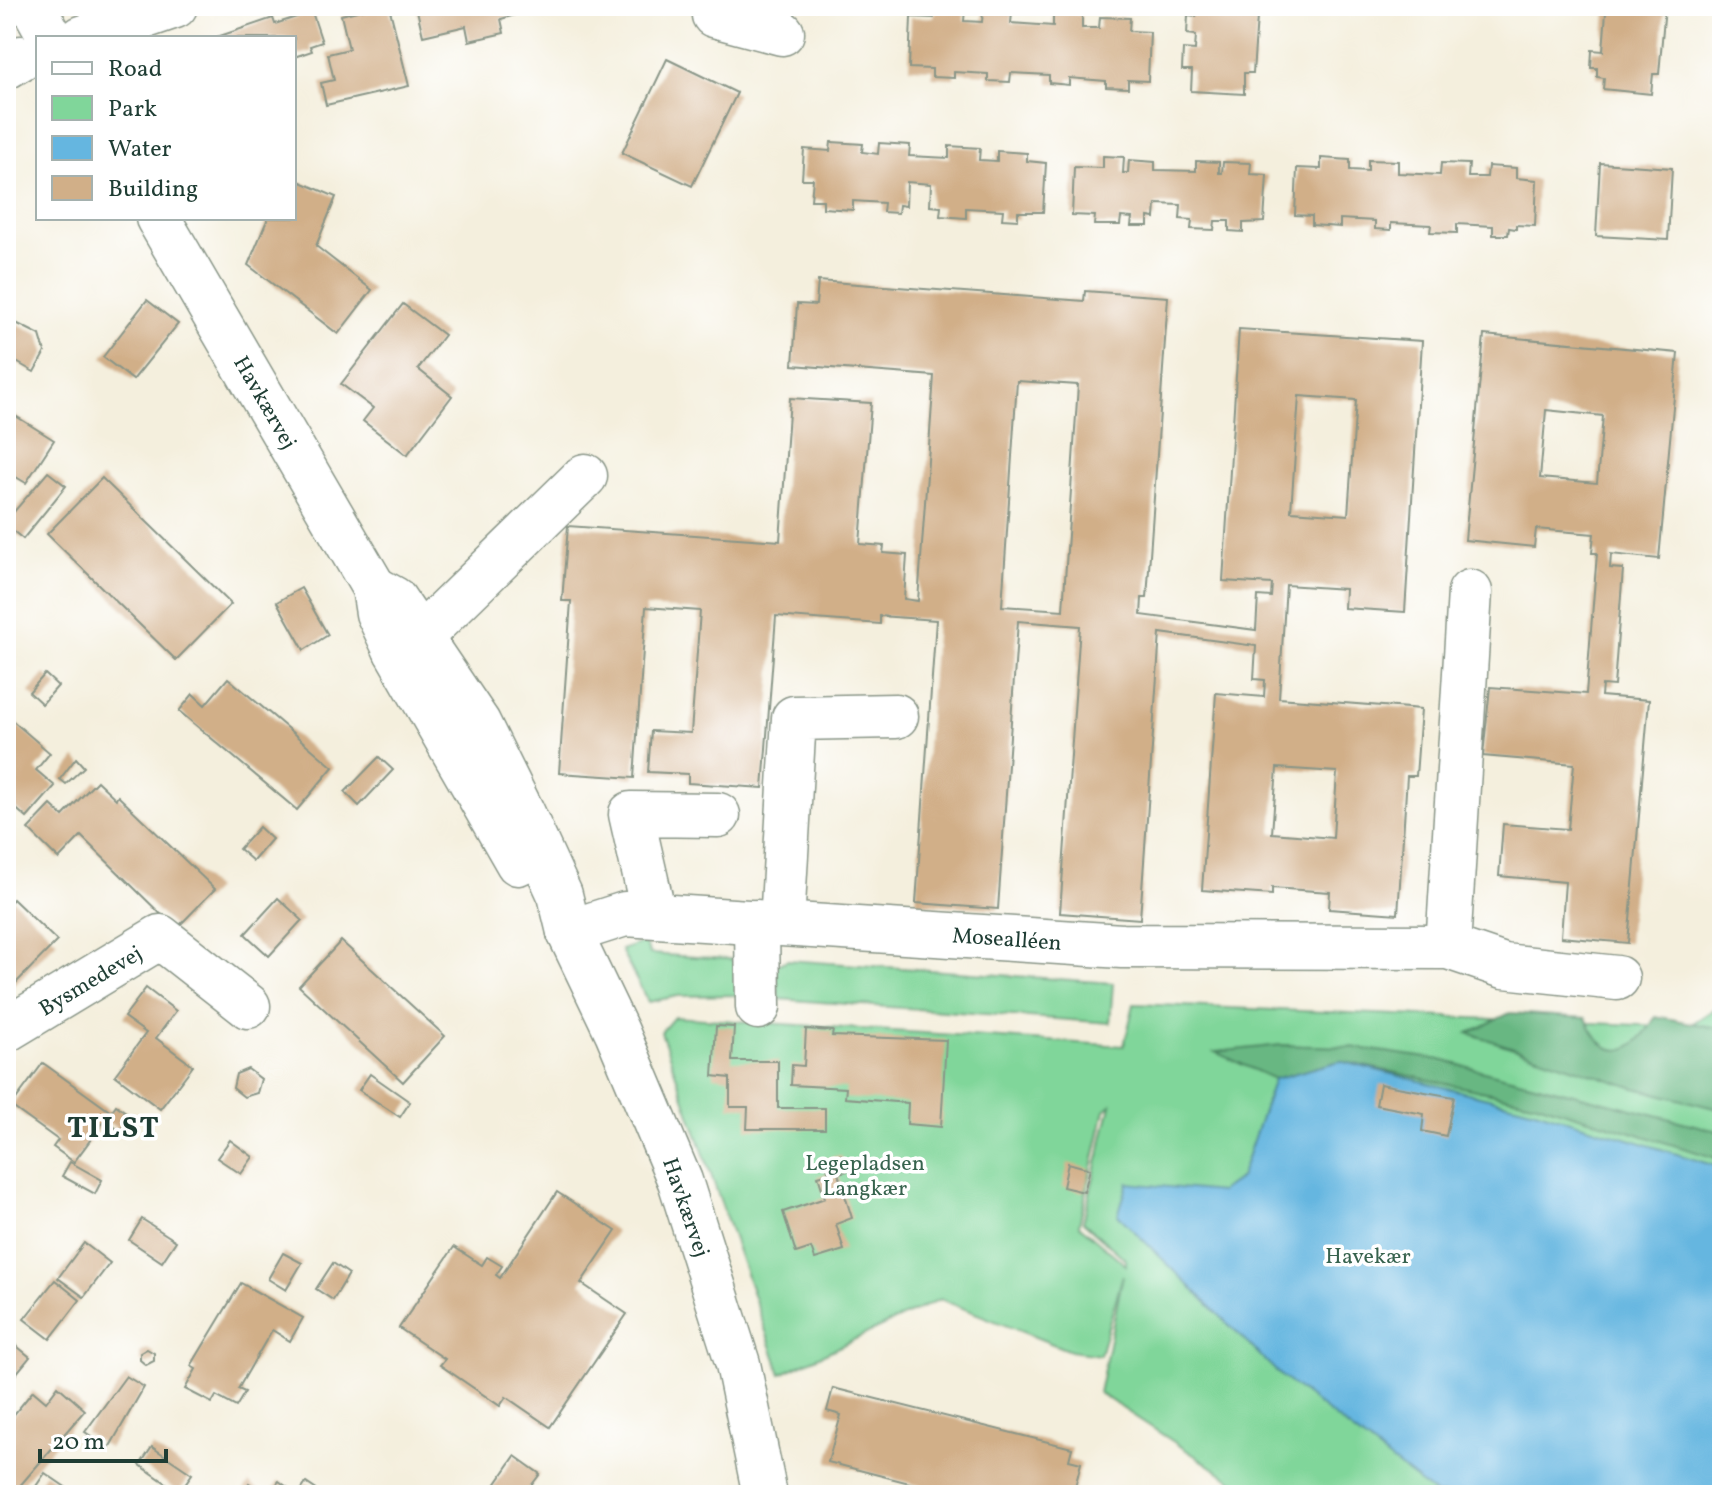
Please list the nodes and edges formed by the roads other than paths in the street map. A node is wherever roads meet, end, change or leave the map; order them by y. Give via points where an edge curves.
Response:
1 (33, 6) edge
2 (175, 6) edge
3 (715, 6) edge
4 (782, 33) dead end
5 (88, 36) edge
6 (26, 54) edge
7 (159, 220) edge
8 (585, 476) dead end
9 (1470, 592) dead end
10 (408, 644) junction
11 (896, 716) dead end
12 (718, 815) dead end
13 (654, 915) junction
14 (770, 923) junction
15 (569, 932) junction
16 (1448, 947) junction
17 (1617, 978) dead end
18 (248, 1006) dead end
19 (758, 1007) dead end
20 (6, 1030) edge
21 (765, 1495) edge

1 - 6 street
2 - 5 street
3 - 4 street via 714,15
7 - 10 street, Havkærvej via 374,588 378,613
8 - 10 street
9 - 16 street
10 - 15 street, Havkærvej via 543,906
11 - 14 street via 794,718
12 - 13 street via 631,814
13 - 14 street, Mosealléen
13 - 15 street, Mosealléen via 625,914
14 - 16 street, Mosealléen via 1122,946
14 - 19 street
15 - 21 street, Havkærvej via 680,1181 738,1364
16 - 17 street, Mosealléen via 1504,966
18 - 20 street, Bysmedevej via 160,937

